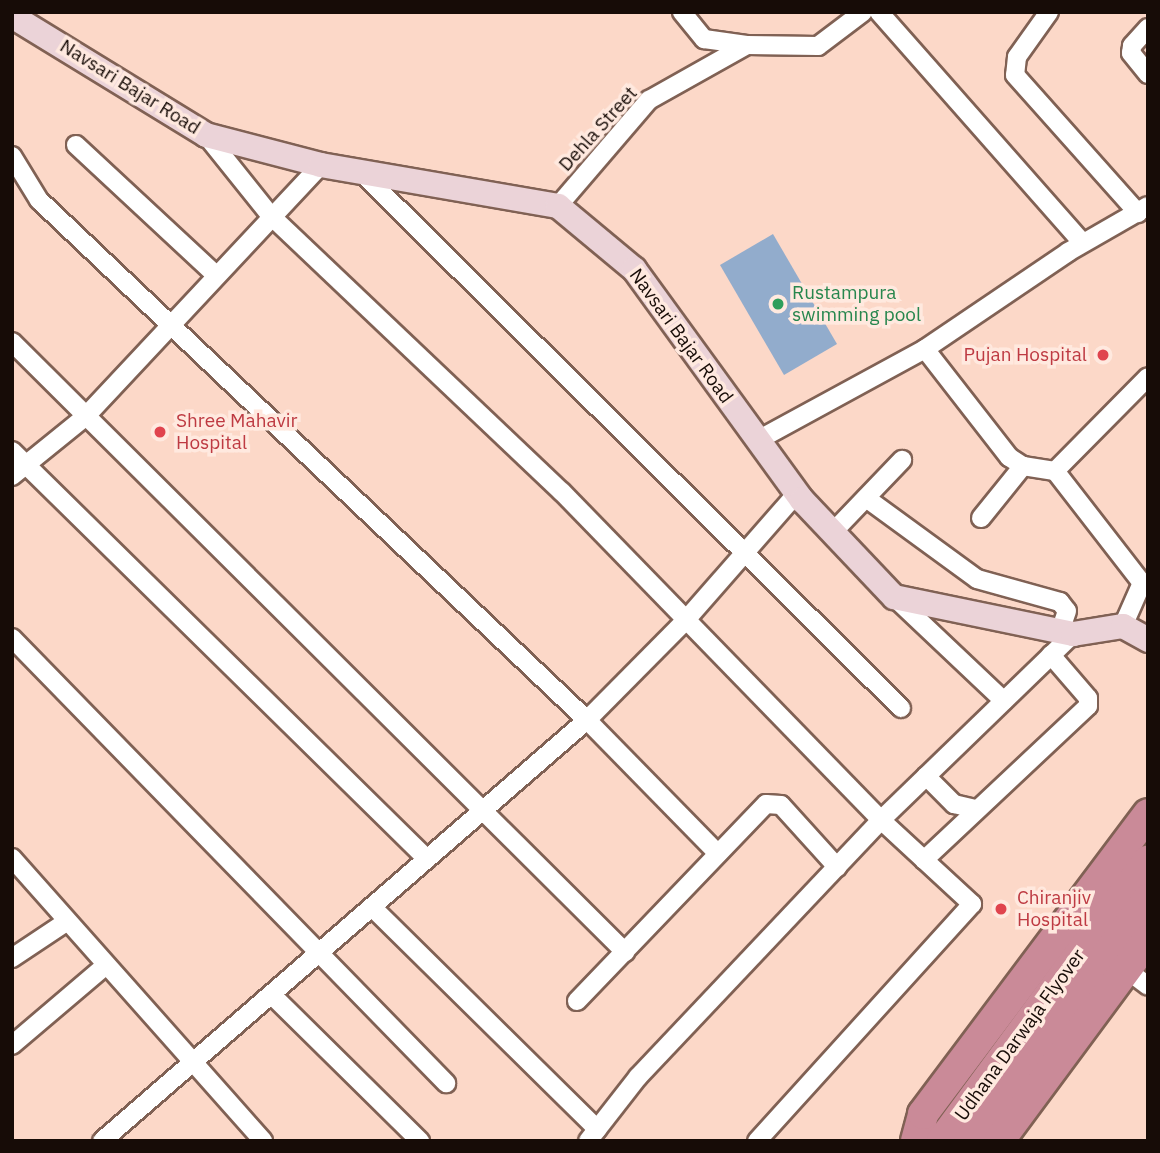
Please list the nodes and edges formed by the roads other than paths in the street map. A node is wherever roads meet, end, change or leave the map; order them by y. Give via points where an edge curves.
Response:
1 (682, 12) edge
2 (863, 12) edge
3 (879, 12) edge
4 (1049, 12) edge
5 (12, 16) edge
6 (1148, 28) edge
7 (747, 45) junction
8 (1148, 74) edge
9 (206, 135) junction
10 (76, 145) dead end
11 (12, 156) edge
12 (321, 165) junction
13 (361, 172) junction
14 (558, 206) junction
15 (1143, 210) edge
16 (270, 215) junction
17 (1083, 242) junction
18 (215, 274) junction
19 (170, 323) junction
20 (12, 342) edge
21 (925, 349) junction
22 (1148, 377) edge
23 (86, 416) junction
24 (758, 440) junction
25 (12, 451) edge
26 (902, 460) dead end
27 (1023, 467) junction
28 (20, 471) edge
29 (1055, 471) junction
30 (797, 493) junction
31 (866, 498) junction
32 (981, 518) dead end
33 (833, 532) junction
34 (743, 551) junction
35 (1143, 573) edge
36 (894, 597) junction
37 (685, 621) junction
38 (1123, 626) junction
39 (1067, 632) junction
40 (12, 638) edge
41 (1148, 640) edge
42 (1051, 655) junction
43 (1004, 701) junction
44 (901, 708) dead end
45 (587, 720) junction
46 (926, 776) junction
47 (975, 809) junction
48 (485, 811) junction
49 (1145, 812) edge
50 (881, 820) junction
51 (718, 855) junction
52 (12, 858) edge
53 (427, 859) junction
54 (924, 860) junction
55 (1148, 861) edge
56 (837, 867) junction
57 (1148, 899) edge
58 (373, 908) junction
59 (66, 922) junction
60 (1148, 940) edge
61 (625, 952) junction
62 (321, 953) junction
63 (12, 958) edge
64 (106, 965) junction
65 (1138, 978) edge
66 (272, 995) junction
67 (578, 1001) dead end
68 (12, 1045) edge
69 (1018, 1055) junction
70 (194, 1063) junction
71 (446, 1083) dead end
72 (593, 1135) edge
73 (759, 1140) edge
74 (102, 1141) edge
75 (263, 1141) edge
76 (420, 1141) edge
77 (916, 1141) edge
78 (942, 1141) edge
79 (969, 1141) edge
80 (999, 1141) edge

1 - 7 street via 704,39
2 - 7 street via 818,46
3 - 17 street
4 - 15 street via 1017,57 1015,75
5 - 9 main road, Navsari Bajar Road
6 - 8 street via 1131,53
7 - 14 street, Dehla Street via 649,100
9 - 12 main road, Navsari Bajar Road
9 - 16 street
10 - 18 street
11 - 19 street via 39,200
12 - 13 main road, Navsari Bajar Road
12 - 16 street
13 - 14 main road, Navsari Bajar Road
13 - 34 street
14 - 24 main road, Navsari Bajar Road via 634,268
15 - 17 street
16 - 18 street
16 - 37 street via 562,492
17 - 21 street
18 - 19 street
19 - 23 street
19 - 45 street
20 - 23 street
21 - 24 street
21 - 27 street via 1009,457
22 - 29 street
23 - 28 street
23 - 48 street
24 - 30 main road, Navsari Bajar Road
25 - 28 street
26 - 31 street
27 - 29 street
27 - 32 street
28 - 53 street
29 - 35 street
30 - 33 main road, Navsari Bajar Road
30 - 34 street
31 - 33 street
31 - 39 street via 976,579 1060,602 1067,611
33 - 36 main road, Navsari Bajar Road
34 - 37 street
34 - 44 street
35 - 38 street
36 - 39 main road
36 - 43 street
37 - 45 street
37 - 50 street
38 - 39 main road
38 - 41 main road
39 - 42 street
40 - 62 street
42 - 43 street
42 - 47 street via 1088,698 1088,706
43 - 46 street
45 - 48 street
45 - 51 street
46 - 47 street via 954,804
46 - 50 street
47 - 54 street
48 - 53 street
48 - 61 street
49 - 77 highway via 923,1114
50 - 54 street
50 - 56 street
51 - 56 street via 773,801
51 - 61 street
52 - 59 street
53 - 58 street
54 - 73 street via 972,904
55 - 69 highway, Udhana Darwaja Flyover
56 - 72 street via 638,1077
57 - 69 highway, Udhana Darwaja Flyover
58 - 62 street
58 - 72 street
59 - 63 street
59 - 64 street
60 - 65 highway
61 - 67 street
62 - 66 street
62 - 71 street
64 - 68 street
64 - 70 street
65 - 80 highway
66 - 70 street
66 - 76 street
69 - 78 highway, Udhana Darwaja Flyover
69 - 79 highway, Udhana Darwaja Flyover
70 - 74 street
70 - 75 street

